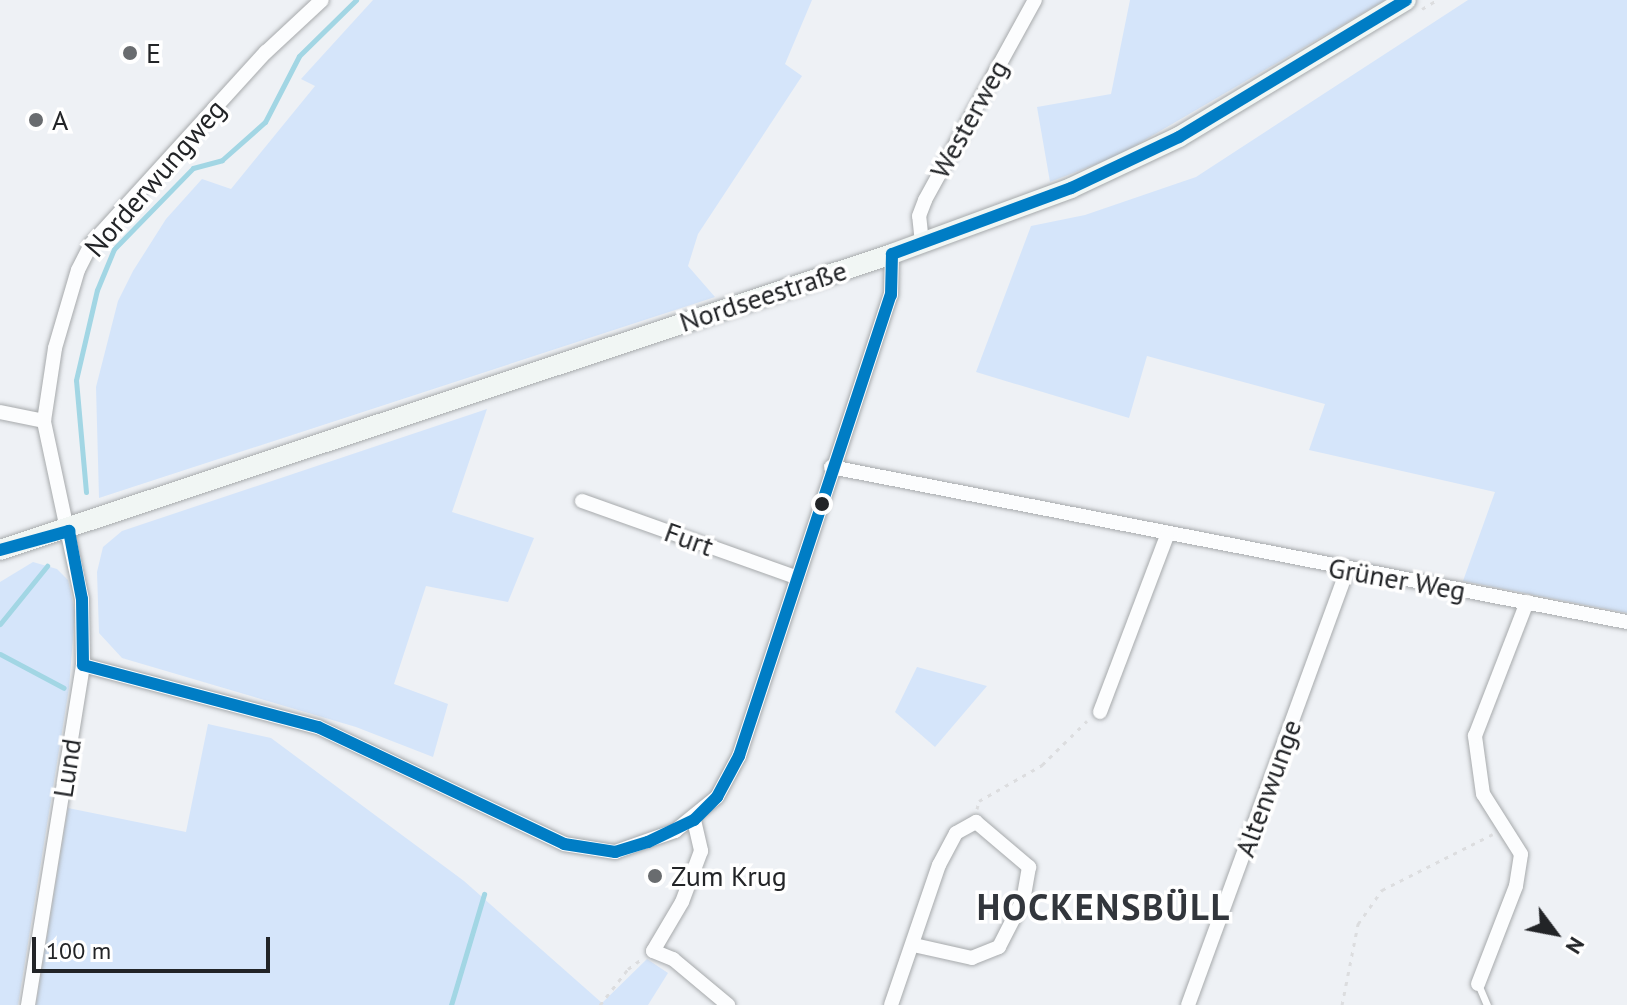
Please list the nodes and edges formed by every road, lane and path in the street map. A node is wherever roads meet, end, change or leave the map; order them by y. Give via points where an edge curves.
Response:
1 (322, 0) edge
2 (1035, 0) edge
3 (1406, 0) edge
4 (922, 243) junction
5 (892, 254) junction
6 (0, 412) edge
7 (44, 421) junction
8 (831, 467) junction
9 (582, 501) dead end
10 (69, 531) junction
11 (1167, 536) junction
12 (0, 550) edge
13 (1347, 570) junction
14 (796, 577) junction
15 (1527, 602) junction
16 (1627, 622) edge
17 (83, 665) junction
18 (1100, 712) joint
19 (694, 820) junction
20 (976, 822) junction
21 (1506, 828) junction
22 (914, 945) junction
23 (653, 951) junction
24 (1478, 984) joint
25 (28, 1005) edge
26 (600, 1005) edge
27 (728, 1005) edge
28 (891, 1005) edge
29 (1188, 1005) edge
30 (1342, 1005) edge
31 (1487, 1005) edge

1 - 7 street, Norderwungweg via 266,52 91,244 55,348
2 - 4 street, Westerweg via 925,200 919,216
3 - 4 main road, Nordseestraße via 1179,137 1071,188
4 - 5 main road, Nordseestraße
5 - 8 street via 891,295
5 - 10 main road, Nordseestraße
6 - 7 street
7 - 10 street, Norderwungweg
8 - 11 street, Grüner Weg
8 - 14 street
9 - 14 street, Furt
10 - 12 main road, Nordseestraße
10 - 17 street, Lund via 82,599
11 - 13 street, Grüner Weg
11 - 18 street
13 - 15 street, Grüner Weg
13 - 29 street, Altenwunge
14 - 19 street via 739,756 717,797
15 - 16 street, Grüner Weg
15 - 21 street via 1475,736 1483,794
17 - 19 street via 318,727 564,844 615,852
17 - 25 street, Lund
18 - 20 path via 1042,765 979,801
19 - 23 street via 701,851 682,902
20 - 22 street via 956,833 939,865
20 - 22 street via 1029,867 1023,900 999,947 972,958
21 - 24 street via 1521,854 1516,886
21 - 30 path via 1382,890 1358,924
22 - 28 street
23 - 26 path via 628,969
23 - 27 street via 673,959
24 - 31 lane

